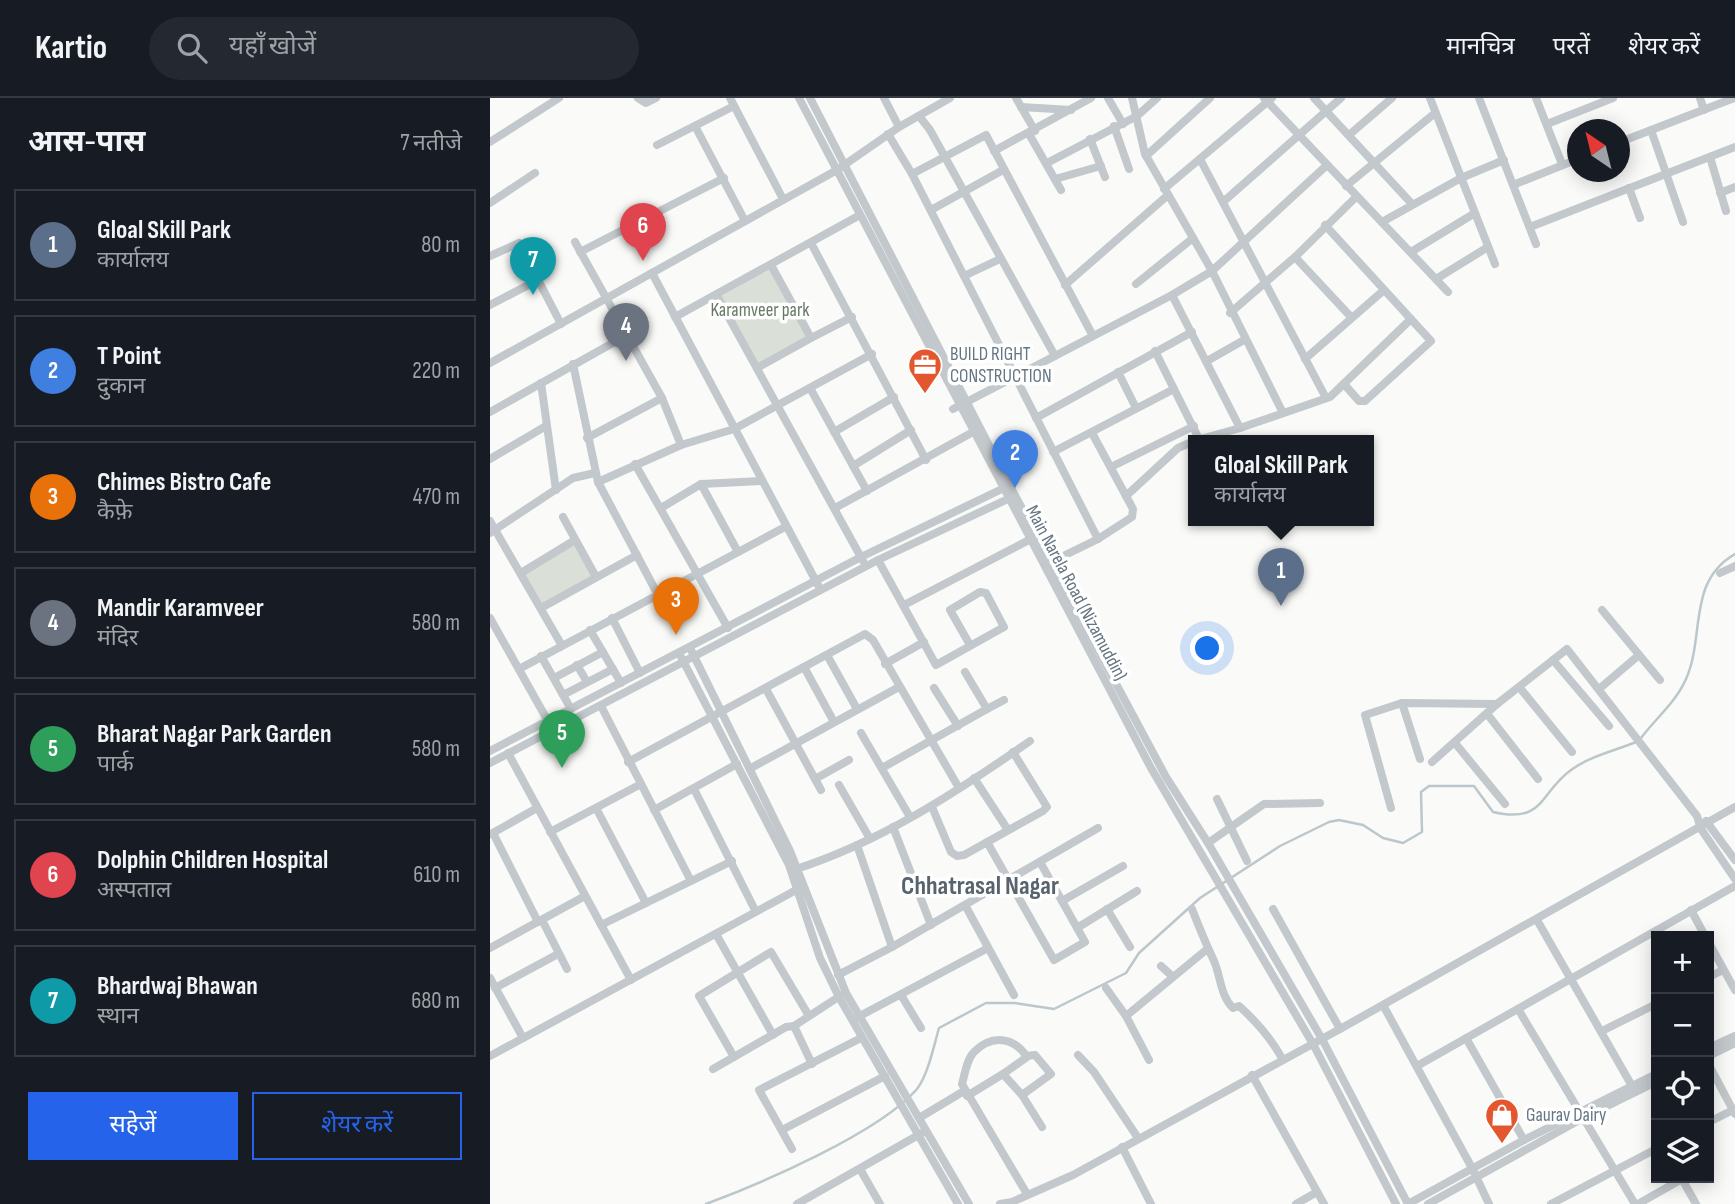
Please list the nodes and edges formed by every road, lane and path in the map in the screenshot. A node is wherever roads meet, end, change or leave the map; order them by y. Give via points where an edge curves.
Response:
1 (559, 98) edge
2 (638, 98) edge
3 (656, 98) edge
4 (799, 98) edge
5 (810, 98) edge
6 (884, 98) edge
7 (950, 98) edge
8 (1016, 98) edge
9 (1091, 98) edge
10 (1108, 98) edge
11 (1132, 98) edge
12 (1157, 98) edge
13 (1210, 98) edge
14 (1314, 98) edge
15 (1341, 98) edge
16 (1392, 98) edge
17 (1430, 98) edge
18 (1536, 98) edge
19 (1613, 98) edge
20 (1700, 98) edge
21 (1734, 98) edge
22 (1268, 99) edge
23 (1482, 99) edge
24 (732, 102) edge
25 (1021, 107) junction
26 (1071, 110) junction
27 (1704, 110) junction
28 (1327, 111) junction
29 (1435, 113) junction
30 (919, 116) junction
31 (1137, 117) junction
32 (1547, 124) junction
33 (1119, 125) junction
34 (695, 126) junction
35 (899, 127) junction
36 (1651, 130) junction
37 (1032, 132) junction
38 (888, 134) junction
39 (1299, 135) junction
40 (1349, 135) junction
41 (1630, 138) edge
42 (1090, 139) junction
43 (490, 142) edge
44 (657, 145) dead end
45 (1735, 147) edge
46 (994, 151) junction
47 (1146, 156) junction
48 (943, 157) junction
49 (1710, 157) junction
50 (1200, 159) junction
51 (1504, 160) junction
52 (1374, 162) junction
53 (1567, 162) edge
54 (1047, 163) junction
55 (1562, 164) junction
56 (1327, 165) junction
57 (1101, 166) junction
58 (841, 167) junction
59 (1129, 169) dead end
60 (1003, 170) junction
61 (535, 173) dead end
62 (1666, 173) junction
63 (912, 174) junction
64 (1105, 177) dead end
65 (724, 178) junction
66 (1461, 178) junction
67 (1055, 179) junction
68 (1513, 185) junction
69 (1346, 186) junction
70 (1735, 187) edge
71 (1629, 188) junction
72 (1061, 190) dead end
73 (962, 192) junction
74 (1166, 192) junction
75 (1720, 192) junction
76 (1356, 197) junction
77 (783, 199) junction
78 (1223, 202) junction
79 (490, 203) edge
80 (1412, 204) junction
81 (931, 210) junction
82 (1726, 211) dead end
83 (1475, 213) junction
84 (860, 215) junction
85 (1640, 218) dead end
86 (745, 221) junction
87 (1382, 222) junction
88 (1683, 222) dead end
89 (1325, 225) junction
90 (1530, 228) junction
91 (1193, 238) junction
92 (1244, 241) junction
93 (575, 242) dead end
94 (811, 243) junction
95 (1536, 244) dead end
96 (1488, 247) junction
97 (580, 252) junction
98 (1411, 252) junction
99 (490, 256) edge
100 (1295, 257) junction
101 (1000, 259) junction
102 (1495, 264) dead end
103 (771, 265) junction
104 (1212, 271) junction
105 (652, 273) junction
106 (964, 276) junction
107 (1436, 279) junction
108 (538, 280) junction
109 (1266, 281) junction
110 (1136, 284) dead end
111 (1065, 285) junction
112 (1384, 290) junction
113 (1448, 292) dead end
114 (1172, 295) junction
115 (717, 296) junction
116 (606, 299) junction
117 (490, 305) edge
118 (1230, 313) junction
119 (675, 317) junction
120 (852, 317) junction
121 (1351, 317) junction
122 (1411, 319) junction
123 (561, 324) junction
124 (1192, 332) junction
125 (627, 335) junction
126 (1093, 336) junction
127 (811, 338) junction
128 (1244, 340) junction
129 (1155, 351) junction
130 (872, 354) junction
131 (1055, 356) junction
132 (1305, 359) junction
133 (1206, 362) junction
134 (490, 363) edge
135 (573, 364) junction
136 (757, 368) junction
137 (1118, 372) junction
138 (1015, 377) junction
139 (541, 383) junction
140 (1344, 384) junction
141 (810, 388) junction
142 (1174, 389) junction
143 (894, 397) junction
144 (662, 398) junction
145 (1326, 398) junction
146 (779, 405) junction
147 (960, 406) junction
148 (1136, 408) junction
149 (491, 410) edge
150 (1283, 413) junction
151 (1036, 418) junction
152 (546, 426) junction
153 (1194, 426) junction
154 (1240, 428) junction
155 (734, 429) junction
156 (911, 430) junction
157 (834, 432) junction
158 (973, 432) junction
159 (1092, 433) junction
160 (1196, 435) edge
161 (1215, 435) edge
162 (587, 438) junction
163 (1188, 444) edge
164 (681, 445) junction
165 (1053, 452) junction
166 (490, 459) edge
167 (926, 460) junction
168 (635, 464) junction
169 (853, 466) junction
170 (1111, 467) junction
171 (595, 473) junction
172 (761, 481) junction
173 (598, 482) junction
174 (701, 484) junction
175 (1006, 488) junction
176 (556, 490) junction
177 (867, 491) junction
178 (1126, 496) junction
179 (1012, 498) junction
180 (660, 508) junction
181 (835, 508) junction
182 (563, 517) dead end
183 (490, 520) edge
184 (785, 527) junction
185 (492, 531) edge
186 (1031, 539) junction
187 (1098, 539) junction
188 (575, 540) junction
189 (738, 552) junction
190 (637, 555) junction
191 (861, 557) junction
192 (877, 560) junction
193 (1047, 564) junction
194 (866, 566) junction
195 (1735, 566) edge
196 (521, 573) junction
197 (1720, 573) dead end
198 (698, 574) junction
199 (596, 577) junction
200 (816, 581) junction
201 (821, 590) junction
202 (658, 595) junction
203 (904, 605) junction
204 (541, 607) junction
205 (1602, 610) dead end
206 (490, 618) edge
207 (612, 618) junction
208 (728, 628) junction
209 (590, 630) junction
210 (924, 642) junction
211 (561, 644) junction
212 (970, 645) junction
213 (690, 648) junction
214 (603, 652) junction
215 (679, 653) junction
216 (827, 655) junction
217 (1639, 655) junction
218 (541, 656) junction
219 (695, 658) junction
220 (1553, 660) junction
221 (685, 664) junction
222 (885, 664) junction
223 (577, 665) junction
224 (804, 667) junction
225 (519, 669) junction
226 (613, 669) junction
227 (965, 672) dead end
228 (640, 673) junction
229 (554, 678) junction
230 (1660, 680) dead end
231 (587, 682) junction
232 (621, 683) junction
233 (899, 687) junction
234 (934, 688) dead end
235 (1520, 688) junction
236 (766, 689) junction
237 (1599, 689) junction
238 (563, 695) junction
239 (1004, 701) dead end
240 (1402, 703) junction
241 (1497, 704) junction
242 (601, 706) junction
243 (571, 709) junction
244 (857, 709) junction
245 (987, 709) junction
246 (723, 712) junction
247 (1488, 715) junction
248 (713, 718) junction
249 (547, 720) junction
250 (834, 722) junction
251 (958, 726) junction
252 (1609, 726) dead end
253 (552, 729) junction
254 (861, 733) dead end
255 (1030, 741) dead end
256 (932, 742) junction
257 (1455, 743) junction
258 (796, 744) junction
259 (490, 751) edge
260 (1013, 752) junction
261 (1572, 752) dead end
262 (508, 753) junction
263 (1420, 759) dead end
264 (849, 760) dead end
265 (628, 762) junction
266 (1432, 762) dead end
267 (490, 763) edge
268 (737, 764) junction
269 (751, 768) junction
270 (882, 768) junction
271 (974, 778) junction
272 (815, 779) junction
273 (1538, 779) dead end
274 (641, 784) junction
275 (839, 785) dead end
276 (959, 788) junction
277 (694, 789) junction
278 (821, 789) dead end
279 (1217, 799) dead end
280 (1320, 803) dead end
281 (1505, 804) dead end
282 (932, 807) junction
283 (1735, 807) edge
284 (537, 808) junction
285 (596, 808) junction
286 (1391, 808) dead end
287 (654, 810) junction
288 (1697, 816) junction
289 (910, 817) junction
290 (1711, 823) junction
291 (893, 827) junction
292 (1231, 827) junction
293 (1098, 828) dead end
294 (1701, 829) junction
295 (1008, 830) junction
296 (550, 832) junction
297 (491, 833) edge
298 (869, 837) junction
299 (987, 842) junction
300 (1208, 843) junction
301 (857, 845) junction
302 (1735, 860) edge
303 (732, 861) junction
304 (1247, 861) dead end
305 (1040, 862) junction
306 (1123, 866) dead end
307 (794, 870) junction
308 (1735, 878) edge
309 (1007, 880) junction
310 (691, 881) junction
311 (1735, 886) edge
312 (800, 888) junction
313 (1137, 891) dead end
314 (584, 896) junction
315 (1062, 901) junction
316 (646, 903) junction
317 (965, 905) junction
318 (1107, 909) junction
319 (1192, 909) dead end
320 (1273, 909) dead end
321 (755, 910) junction
322 (1691, 910) junction
323 (1537, 920) junction
324 (540, 921) junction
325 (601, 925) junction
326 (931, 925) junction
327 (1077, 928) junction
328 (1702, 931) edge
329 (716, 934) junction
330 (491, 944) edge
331 (892, 947) junction
332 (1130, 947) dead end
333 (988, 948) junction
334 (1206, 950) junction
335 (1714, 953) edge
336 (558, 954) junction
337 (1161, 966) dead end
338 (567, 969) dead end
339 (1723, 970) junction
340 (738, 973) junction
341 (1714, 974) edge
342 (838, 975) junction
343 (1172, 976) junction
344 (1571, 976) junction
345 (490, 978) edge
346 (631, 980) junction
347 (495, 988) junction
348 (1106, 988) dead end
349 (1735, 990) edge
350 (842, 995) junction
351 (901, 995) junction
352 (1014, 995) dead end
353 (1383, 1005) junction
354 (1651, 1006) edge
355 (1518, 1009) junction
356 (809, 1016) junction
357 (1126, 1016) junction
358 (855, 1018) junction
359 (794, 1026) junction
360 (921, 1028) dead end
361 (1340, 1029) junction
362 (1602, 1031) junction
363 (773, 1035) junction
364 (1735, 1036) edge
365 (523, 1038) junction
366 (861, 1038) junction
367 (1466, 1038) junction
368 (1322, 1039) junction
369 (1735, 1043) edge
370 (1313, 1044) junction
371 (1714, 1046) edge
372 (1714, 1054) edge
373 (1078, 1055) dead end
374 (490, 1056) edge
375 (1026, 1056) junction
376 (734, 1057) junction
377 (1149, 1060) dead end
378 (1283, 1060) junction
379 (812, 1064) junction
380 (1417, 1066) junction
381 (713, 1069) dead end
382 (1003, 1074) junction
383 (1714, 1074) edge
384 (1252, 1075) junction
385 (885, 1076) junction
386 (1651, 1076) edge
387 (1651, 1084) edge
388 (1632, 1086) junction
389 (966, 1093) junction
390 (1022, 1095) junction
391 (1734, 1112) edge
392 (1581, 1115) junction
393 (919, 1118) junction
394 (1714, 1120) edge
395 (1042, 1127) dead end
396 (782, 1130) junction
397 (923, 1133) junction
398 (1139, 1138) junction
399 (1524, 1140) junction
400 (1122, 1147) junction
401 (792, 1149) dead end
402 (1651, 1152) edge
403 (1472, 1168) junction
404 (860, 1169) junction
405 (1615, 1170) junction
406 (1477, 1178) junction
407 (1673, 1183) edge
408 (1685, 1183) edge
409 (1317, 1192) junction
410 (1027, 1194) junction
411 (1561, 1202) edge
412 (1012, 1203) edge
413 (1148, 1203) edge
414 (797, 1204) edge
415 (880, 1204) edge
416 (958, 1204) edge
417 (969, 1204) edge
418 (1000, 1204) edge
419 (1296, 1204) edge
420 (1324, 1204) edge
421 (1396, 1204) edge
422 (1408, 1204) edge
423 (1428, 1204) edge
424 (1489, 1204) edge
425 (1551, 1204) edge
426 (1636, 1204) edge
427 (1696, 1204) edge

1 - 43 street
2 - 3 street via 646,103
4 - 58 street, Main Narela Road (Nizamuddin)
5 - 58 street, Main Narela Road (Nizamuddin)
6 - 35 street
7 - 30 street
8 - 25 street
9 - 26 street
10 - 33 street
11 - 31 street
12 - 31 street
13 - 47 street
14 - 28 street
15 - 28 street
16 - 40 street
17 - 29 street
18 - 32 street
19 - 32 street
20 - 27 street
21 - 27 street
22 - 39 street
22 - 50 street
23 - 51 street
24 - 34 street
24 - 77 street
25 - 26 street
25 - 37 street
26 - 37 street
27 - 36 street
28 - 39 street
28 - 40 street
29 - 52 street
29 - 66 street
30 - 35 street
30 - 48 street
31 - 33 street
31 - 47 street
32 - 55 street
33 - 42 street
33 - 59 street
34 - 44 street
34 - 65 street
35 - 38 street
36 - 41 street
36 - 62 street
37 - 46 street
37 - 54 street
38 - 58 street
38 - 63 street
39 - 56 street
39 - 78 street
40 - 52 street
42 - 54 street
42 - 57 street
45 - 49 street
46 - 48 street via 986,135
46 - 60 street
47 - 74 street
48 - 63 street
48 - 73 street
49 - 62 street
49 - 75 street
50 - 74 street
50 - 78 street
51 - 66 street
51 - 68 street
52 - 69 street
52 - 80 street
53 - 55 street
54 - 67 street
55 - 68 street
56 - 69 street
56 - 92 street
57 - 64 street
57 - 67 street
58 - 77 street
58 - 84 street, Main Narela Road (Nizamuddin)
58 - 147 street, Main Narela Road (Nizamuddin)
60 - 73 street
60 - 111 street
61 - 79 street
62 - 71 street
62 - 88 street
63 - 81 street
65 - 86 street
65 - 97 street
66 - 80 street
66 - 83 street
67 - 72 street
68 - 90 street
69 - 76 street
70 - 75 street
71 - 85 street
71 - 90 street
73 - 81 street
73 - 101 street
74 - 91 street
74 - 111 street
75 - 82 street
76 - 87 street
76 - 89 street
77 - 86 street
78 - 92 street
80 - 87 street
81 - 106 street
83 - 96 street
83 - 98 street
84 - 94 street
84 - 147 street, Main Narela Road (Nizamuddin)
86 - 105 street
87 - 98 street
89 - 100 street
89 - 112 street
90 - 95 street
91 - 104 street
91 - 110 street
92 - 104 street
92 - 109 street
93 - 97 street
94 - 103 street
94 - 120 street
96 - 102 street
96 - 107 street
97 - 116 street
98 - 107 street
99 - 108 street via 518,242
100 - 109 street
100 - 121 street
101 - 106 street
101 - 131 street
103 - 115 street
103 - 127 street
104 - 114 street
104 - 118 street
105 - 116 street
105 - 119 street
106 - 138 street
107 - 113 street
108 - 117 street
108 - 123 street
109 - 118 street
109 - 132 street
111 - 126 street
112 - 121 street
112 - 122 street
114 - 124 street
114 - 126 street
115 - 119 street
115 - 136 street
116 - 123 street
116 - 125 street
118 - 128 street
119 - 155 street
120 - 127 street
120 - 130 street
121 - 132 street
122 - 140 street
122 - 140 street via 1430,341 1365,401 1359,401
123 - 134 street
124 - 129 street
124 - 133 street
125 - 135 street
125 - 144 street
126 - 131 street
127 - 136 street
128 - 133 street
128 - 150 street
129 - 137 street
129 - 142 street
130 - 141 street
130 - 143 street
131 - 138 street
132 - 145 street
133 - 154 street
135 - 139 street
135 - 162 street
136 - 146 street
137 - 148 street
137 - 151 street
138 - 147 street
138 - 151 street
139 - 149 street
139 - 152 street
140 - 145 street
141 - 146 street
141 - 157 street
142 - 148 street
142 - 153 street
143 - 156 street
143 - 157 street
144 - 162 street
144 - 164 street
145 - 150 street
146 - 155 street
146 - 181 street
147 - 158 street, Main Narela Road (Nizamuddin)
147 - 175 street, Main Narela Road (Nizamuddin)
148 - 159 street
150 - 154 street
151 - 165 street
152 - 166 street
152 - 176 street
153 - 160 street
153 - 170 street
154 - 161 street
155 - 164 street
155 - 172 street
156 - 167 street
156 - 169 street
157 - 169 street
158 - 167 street
158 - 175 street, Main Narela Road (Nizamuddin)
159 - 165 street
159 - 170 street
162 - 171 street
163 - 178 street
164 - 168 street
165 - 187 street
167 - 177 street
168 - 173 street
168 - 180 street
169 - 177 street
170 - 178 street
171 - 173 street
171 - 176 street via 573,478
172 - 174 street
172 - 184 street
173 - 190 street
174 - 180 street
174 - 189 street
175 - 179 street, Main Narela Road (Nizamuddin)
175 - 191 street
176 - 185 street
177 - 181 street
178 - 187 street via 1132,517
179 - 186 street, Main Narela Road (Nizamuddin)
179 - 192 street
179 - 193 street, Main Narela Road (Nizamuddin)
180 - 198 street
181 - 191 street
182 - 188 street
183 - 185 street
184 - 189 street
184 - 200 street
185 - 196 street
186 - 193 street, Main Narela Road (Nizamuddin)
186 - 203 street
187 - 193 street
188 - 196 street
188 - 199 street
189 - 198 street
190 - 199 street
190 - 202 street
191 - 194 street
191 - 200 street
192 - 194 street
192 - 203 street
193 - 300 street, Main Narela Road (Nizamuddin)
193 - 370 street, Main Narela Road (Nizamuddin) via 1152,768
194 - 201 street
195 - 197 street
196 - 204 street
198 - 202 street
198 - 208 street
199 - 204 street
200 - 201 street
200 - 208 street
201 - 219 street
202 - 207 street
203 - 210 street
204 - 211 street
205 - 217 street
206 - 225 street
207 - 209 street
207 - 228 street
208 - 213 street
209 - 211 street
209 - 214 street
210 - 212 street via 936,665
210 - 222 street
211 - 218 street
212 - 212 street via 1005,624 986,593 950,610
213 - 215 street
213 - 219 street
214 - 223 street
214 - 226 street
215 - 221 street
215 - 228 street
216 - 222 street via 866,634
216 - 224 street
216 - 244 street
217 - 230 street
217 - 237 street
218 - 225 street
218 - 229 street
219 - 221 street
219 - 246 street
220 - 235 street
220 - 237 street via 1567,649
220 - 252 street
221 - 242 street
221 - 248 street
222 - 233 street
223 - 229 street
223 - 231 street
224 - 236 street
224 - 250 street
225 - 249 street
226 - 231 street
226 - 232 street
227 - 245 street
228 - 232 street
229 - 238 street
231 - 238 street
232 - 243 street
233 - 244 street
233 - 256 street
234 - 251 street
235 - 241 street
235 - 261 street
236 - 246 street
236 - 258 street
237 - 288 street
238 - 243 street
239 - 245 street
240 - 241 street
240 - 263 street
240 - 286 street via 1365,715
241 - 247 street
242 - 253 street
242 - 265 street
243 - 249 street
244 - 250 street
245 - 251 street
246 - 248 street
246 - 269 street
247 - 257 street
247 - 273 street
248 - 265 street
248 - 268 street
249 - 253 street
249 - 259 street
250 - 258 street
251 - 256 street
253 - 262 street
254 - 270 street
255 - 260 street
256 - 270 street
256 - 276 street
257 - 266 street
257 - 281 street
258 - 269 street
258 - 272 street
260 - 271 street
260 - 295 street via 1047,807
262 - 267 street
262 - 284 street
264 - 272 street
265 - 274 street
268 - 277 street
268 - 307 street
269 - 307 street
270 - 289 street
271 - 276 street
271 - 295 street
272 - 278 street
274 - 285 street
274 - 287 street
275 - 298 street
276 - 282 street
277 - 287 street
277 - 303 street
279 - 292 street
280 - 292 street via 1264,804
282 - 289 street
282 - 299 street via 951,852 957,856
283 - 290 street
284 - 296 street
284 - 297 street
285 - 296 street
285 - 316 street
287 - 310 street
288 - 290 street
288 - 294 street
289 - 291 street
290 - 294 street
290 - 302 street
291 - 298 street
291 - 326 street
292 - 300 street
292 - 304 street
293 - 305 street
294 - 308 street
294 - 323 street
295 - 299 street
296 - 314 street
297 - 324 street
298 - 301 street
299 - 309 street
300 - 368 street, Main Narela Road (Nizamuddin)
301 - 307 street
301 - 331 street
303 - 310 street
303 - 321 street
305 - 309 street
305 - 315 street
306 - 315 street
307 - 312 street
309 - 317 street
309 - 327 street via 1054,960 1085,942
310 - 316 street
311 - 322 street
312 - 321 street
312 - 342 street
312 - 350 street via 820,958
313 - 318 street
314 - 324 street
314 - 325 street
315 - 327 street
316 - 325 street
317 - 326 street
317 - 333 street
318 - 327 street
318 - 332 street
319 - 334 street
320 - 361 street
321 - 329 street
322 - 328 street
322 - 344 street
323 - 344 street
323 - 353 street
324 - 330 street
324 - 336 street
325 - 346 street
326 - 331 street
329 - 340 street
329 - 346 street
331 - 342 street
333 - 351 street
333 - 352 street
334 - 343 street
334 - 378 street via 1227,1002 1253,1018
335 - 339 street
336 - 338 street
336 - 347 street
337 - 343 street
339 - 341 street
339 - 349 street
340 - 356 street via 771,952
340 - 363 street
340 - 376 street via 699,996
342 - 350 street
343 - 357 street
344 - 355 street
344 - 362 street
345 - 347 street
346 - 365 street
347 - 365 street
348 - 357 street
350 - 356 street
350 - 358 street
351 - 358 street
351 - 360 street
353 - 361 street
353 - 380 street
354 - 362 street
355 - 367 street
355 - 392 street
356 - 359 street
357 - 377 street
358 - 366 street
358 - 393 street
359 - 363 street
359 - 379 street
361 - 368 street
362 - 388 street
363 - 376 street
364 - 371 street
365 - 374 street
366 - 379 street
366 - 385 street
367 - 380 street
367 - 399 street
368 - 370 street
368 - 422 street, Main Narela Road (Nizamuddin)
369 - 372 street
370 - 378 street
370 - 421 street, Main Narela Road (Nizamuddin)
373 - 398 street
375 - 382 street
375 - 389 street via 1010,1041 989,1041 973,1053 962,1084
375 - 390 street via 1035,1055 1051,1074
376 - 381 street
378 - 384 street
379 - 396 street via 760,1090
380 - 403 street
382 - 389 street
382 - 390 street
383 - 391 street
384 - 398 street
384 - 409 street
385 - 396 street
385 - 397 street
386 - 388 street
387 - 392 street
388 - 392 street
389 - 393 street
389 - 410 street
390 - 395 street
391 - 394 street
392 - 399 street
392 - 405 street
392 - 406 street
393 - 397 street
396 - 401 street
397 - 404 street
397 - 416 street
397 - 417 street
398 - 400 street
399 - 403 street
400 - 410 street
400 - 413 street
402 - 405 street
403 - 406 street
403 - 422 street
404 - 414 street
404 - 415 street
405 - 411 street
405 - 426 street
406 - 423 street
406 - 424 street
407 - 426 street
408 - 427 street
409 - 419 street
409 - 420 street
410 - 412 street
411 - 425 street
412 - 418 street

